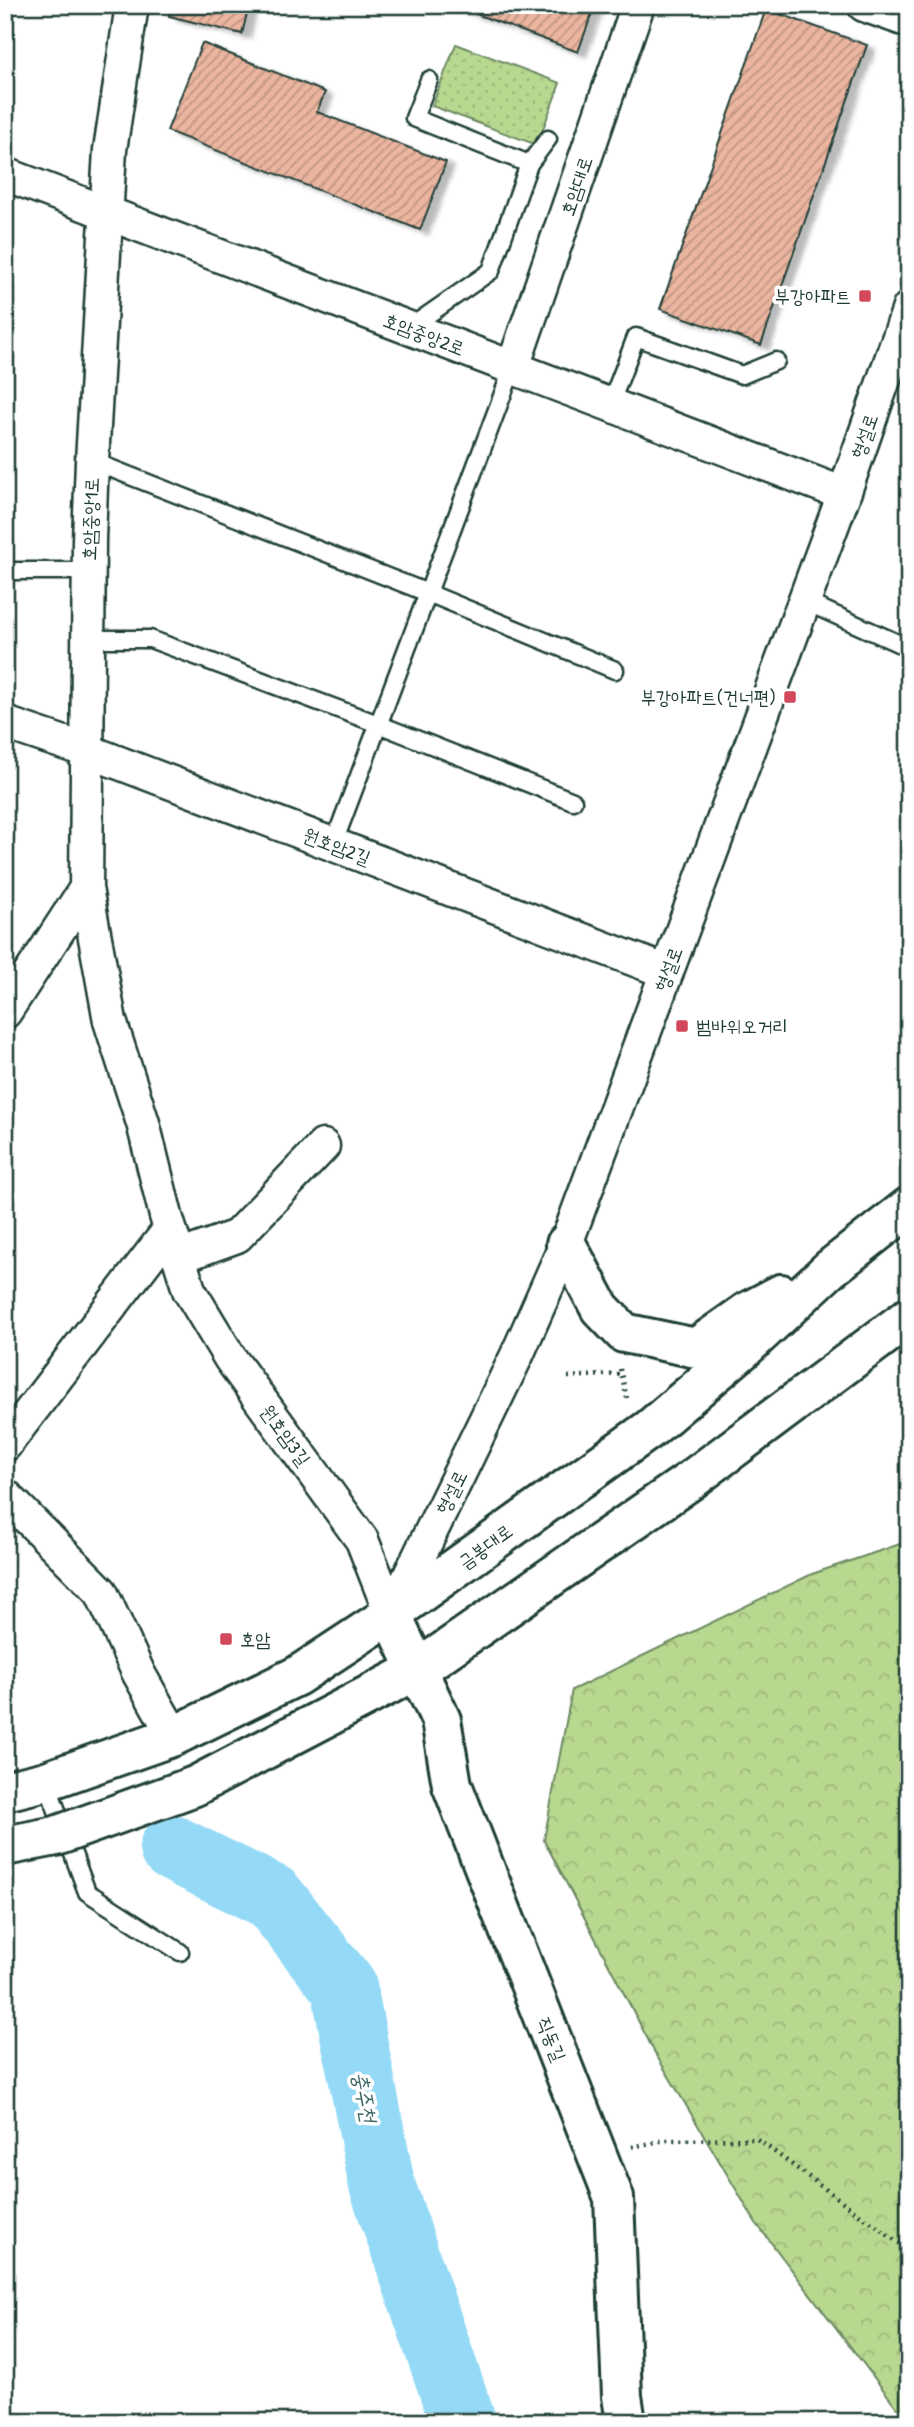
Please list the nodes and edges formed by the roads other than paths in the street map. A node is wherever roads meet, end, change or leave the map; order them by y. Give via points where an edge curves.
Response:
1 (132, 5) edge
2 (638, 5) edge
3 (864, 5) edge
4 (909, 21) edge
5 (429, 80) dead end
6 (548, 139) dead end
7 (529, 164) junction
8 (5, 174) edge
9 (106, 213) junction
10 (909, 308) edge
11 (409, 328) junction
12 (776, 361) dead end
13 (513, 367) junction
14 (610, 405) junction
15 (92, 461) junction
16 (844, 494) junction
17 (5, 571) edge
18 (89, 571) junction
19 (428, 593) junction
20 (804, 601) junction
21 (88, 639) junction
22 (909, 651) edge
23 (615, 670) dead end
24 (5, 723) edge
25 (378, 724) junction
26 (88, 751) junction
27 (573, 801) dead end
28 (333, 845) junction
29 (86, 888) junction
30 (667, 972) junction
31 (10, 995) edge
32 (323, 1146) dead end
33 (909, 1207) edge
34 (174, 1243) junction
35 (566, 1244) junction
36 (830, 1269) junction
37 (909, 1317) edge
38 (5, 1445) edge
39 (5, 1495) edge
40 (391, 1614) junction
41 (417, 1670) junction
42 (174, 1736) junction
43 (46, 1782) junction
44 (5, 1791) edge
45 (5, 1846) edge
46 (180, 1952) dead end
47 (626, 2422) edge

1 - 9 street, 호암중앙1로 via 110,150
2 - 13 street, 호암대로
3 - 4 street
5 - 7 lane via 414,118
6 - 7 lane
7 - 11 lane via 491,271
8 - 9 street, 호암중앙2로
9 - 11 street, 호암중앙2로
9 - 15 street, 호암중앙1로
10 - 16 street, 형설로
11 - 13 street, 호암중앙2로
12 - 14 lane via 742,375 636,337
13 - 14 street, 호암중앙2로
13 - 19 lane
14 - 16 street, 호암중앙2로
15 - 18 street, 호암중앙1로
15 - 19 lane
16 - 20 street, 형설로
17 - 18 lane
18 - 21 street, 호암중앙1로
19 - 23 lane
19 - 25 lane
20 - 22 lane
20 - 30 street, 형설로
21 - 25 lane via 150,639
21 - 26 street, 호암중앙1로
24 - 26 street, 원호암2길
25 - 27 lane
25 - 28 lane
26 - 28 street, 원호암2길
26 - 29 street, 호암중앙1로
28 - 30 street, 원호암2길
29 - 31 street
29 - 34 street, 원호암3길 via 110,1021
30 - 35 street, 형설로
32 - 34 street via 237,1236
33 - 36 street, 금봉대로
34 - 38 street
34 - 40 street, 원호암3길 via 189,1290 230,1358 362,1540
35 - 36 street via 600,1308 624,1333 696,1348 747,1312
35 - 40 street, 형설로
36 - 40 street, 금봉대로 via 650,1429
37 - 41 street via 691,1480
39 - 42 street via 101,1592
40 - 41 street, 직동길
40 - 42 street, 금봉대로 via 297,1676
41 - 45 street, bridge via 195,1786 56,1836
41 - 47 street, 직동길 via 441,1720 452,1785 614,2198
42 - 43 street, 금봉대로
43 - 44 street, 금봉대로
43 - 46 lane via 88,1892

